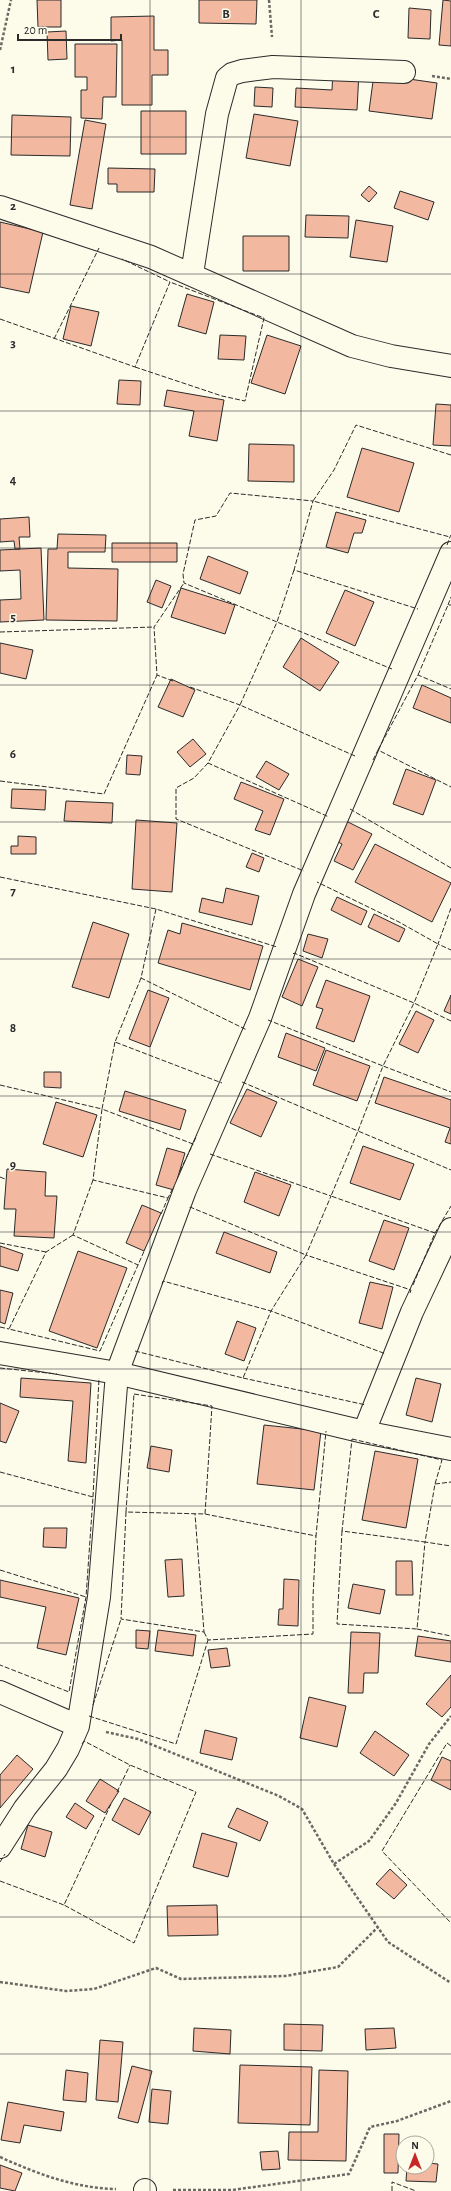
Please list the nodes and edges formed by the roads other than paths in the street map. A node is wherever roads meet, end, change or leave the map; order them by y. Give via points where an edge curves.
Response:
1 (404, 72) dead end
2 (0, 207) edge
3 (192, 274) junction
4 (451, 366) edge
5 (451, 553) edge
6 (451, 1229) edge
7 (0, 1353) edge
8 (117, 1373) junction
9 (364, 1432) junction
10 (451, 1449) edge
11 (0, 1692) edge
12 (78, 1726) junction
13 (0, 1847) edge

1 - 3 street via 273,67 232,74 225,83 217,114
2 - 3 street via 151,257
3 - 4 street via 352,346 391,356
5 - 8 street via 304,894 260,1018 185,1190
6 - 9 street via 412,1312
7 - 8 street
8 - 9 street
8 - 12 street via 99,1597
9 - 10 street
11 - 12 street
12 - 13 street via 56,1768 25,1808

